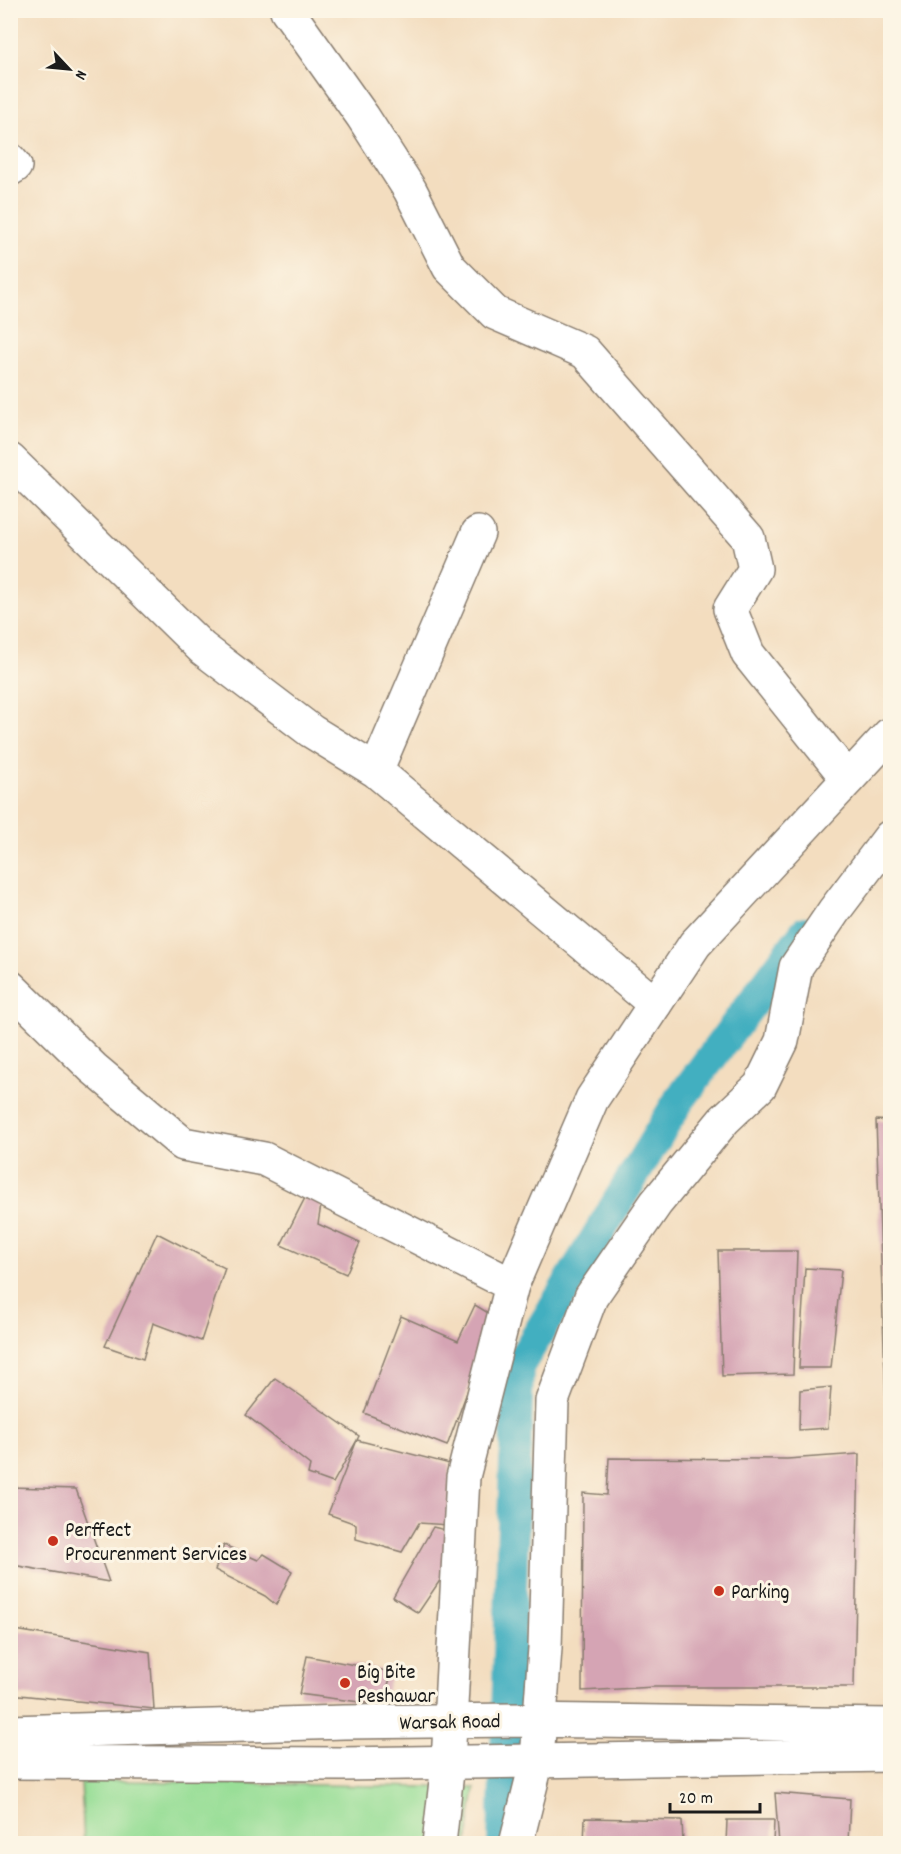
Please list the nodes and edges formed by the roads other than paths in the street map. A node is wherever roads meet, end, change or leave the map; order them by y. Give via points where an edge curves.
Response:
1 (287, 10) edge
2 (10, 160) edge
3 (10, 170) edge
4 (10, 460) edge
5 (478, 533) dead end
6 (891, 734) edge
7 (376, 771) junction
8 (848, 779) junction
9 (891, 837) edge
10 (10, 987) edge
11 (655, 1004) junction
12 (512, 1285) junction
13 (531, 1720) junction
14 (453, 1721) junction
15 (344, 1722) junction
16 (891, 1725) edge
17 (10, 1732) edge
18 (891, 1755) edge
19 (530, 1760) junction
20 (10, 1762) edge
21 (453, 1763) junction
22 (343, 1764) junction
23 (439, 1844) edge
24 (516, 1844) edge

1 - 8 street via 398,172 449,267 495,314 585,352 748,538 755,569 730,609 748,654
2 - 3 street via 15,166
4 - 7 street via 202,648 311,731
5 - 7 street
6 - 8 street
7 - 11 street
8 - 11 street via 695,944
9 - 13 street via 796,967 782,1041 760,1086 724,1120 656,1203 591,1296 552,1401 545,1648
10 - 12 street via 93,1068 183,1144 264,1159
11 - 12 street via 592,1100
12 - 14 street via 463,1477
13 - 14 street, Warsak Road
13 - 16 street, Warsak Road
13 - 19 street
14 - 15 street, Warsak Road
14 - 21 street
15 - 17 street, Warsak Road
15 - 22 street
18 - 19 street, Warsak Road
19 - 21 street, Warsak Road
19 - 24 street
20 - 22 street, Warsak Road
21 - 22 street, Warsak Road
21 - 23 street

